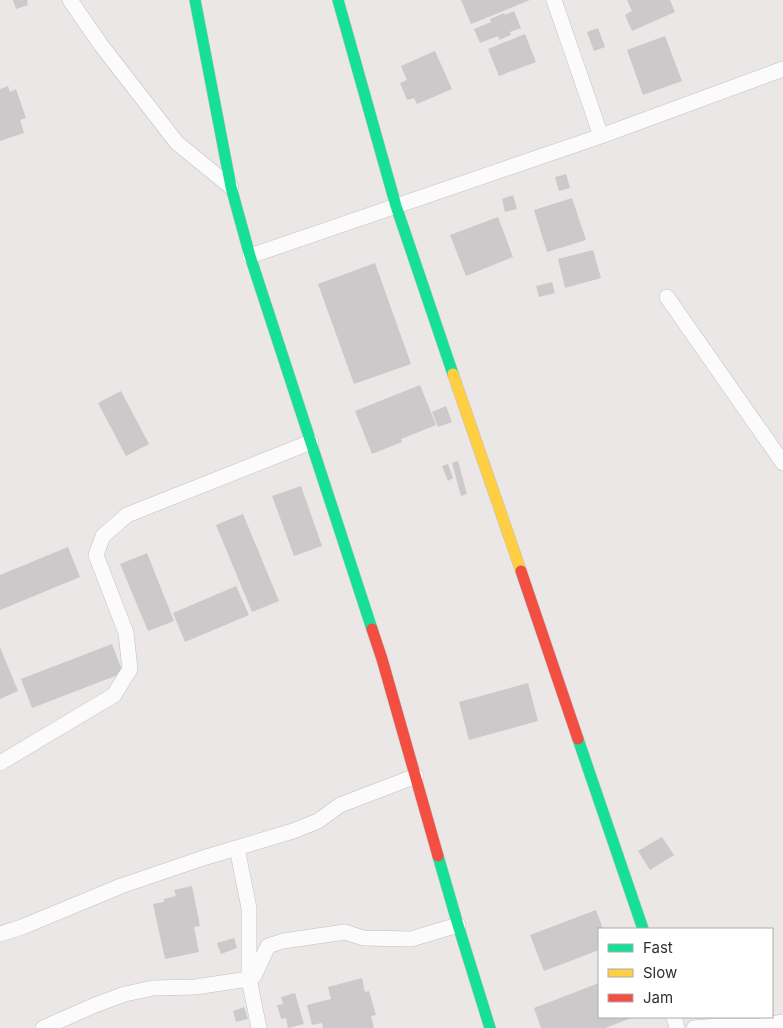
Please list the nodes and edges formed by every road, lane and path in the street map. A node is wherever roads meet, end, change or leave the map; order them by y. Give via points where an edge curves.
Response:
1 (70, 0) edge
2 (195, 0) edge
3 (338, 0) edge
4 (554, 0) edge
5 (783, 69) edge
6 (601, 136) junction
7 (231, 188) junction
8 (396, 206) junction
9 (250, 256) junction
10 (667, 297) dead end
11 (311, 442) junction
12 (783, 463) edge
13 (0, 763) edge
14 (416, 776) junction
15 (237, 848) junction
16 (458, 925) junction
17 (644, 928) edge
18 (0, 934) edge
19 (249, 979) junction
20 (783, 1022) edge
21 (43, 1028) edge
22 (259, 1028) edge
23 (490, 1028) edge
24 (694, 1028) edge

1 - 7 street via 177,142
2 - 7 street
3 - 8 street
4 - 6 street
5 - 6 street
6 - 8 street
7 - 9 street
8 - 9 street
8 - 17 street
9 - 11 street
10 - 12 street
11 - 13 street via 127,515 104,536 96,555 126,633 130,669 114,695
11 - 14 street via 382,659
14 - 15 street via 340,805 318,821
14 - 16 street
15 - 18 street via 121,886
15 - 19 street via 248,908
16 - 19 street via 411,939 363,938 345,932 283,941 268,946 254,976
16 - 23 street
19 - 21 street via 195,987 153,988 125,994
19 - 22 street
20 - 24 street

